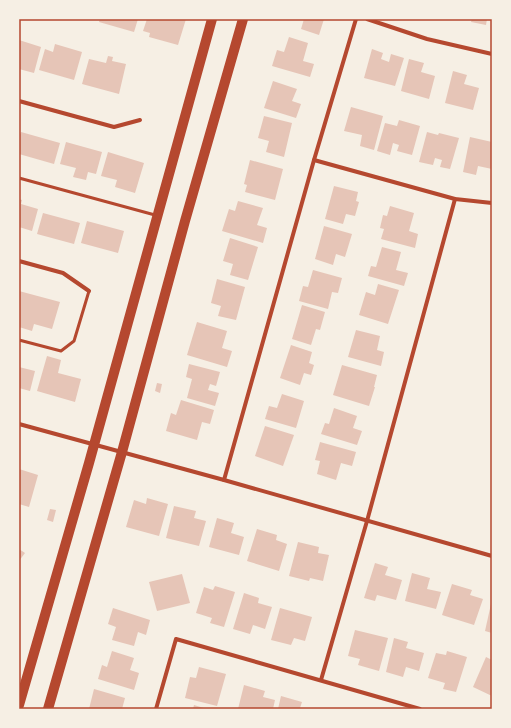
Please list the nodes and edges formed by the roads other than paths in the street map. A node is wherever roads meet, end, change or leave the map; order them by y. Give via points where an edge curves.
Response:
1 (212, 19) edge
2 (243, 19) edge
3 (356, 19) edge
4 (367, 19) edge
5 (492, 54) edge
6 (19, 101) edge
7 (140, 120) dead end
8 (314, 160) junction
9 (19, 178) edge
10 (455, 199) junction
11 (492, 203) edge
12 (157, 215) junction
13 (19, 261) edge
14 (89, 290) joint
15 (19, 340) edge
16 (19, 424) edge
17 (94, 445) junction
18 (122, 452) junction
19 (224, 480) junction
20 (367, 521) junction
21 (492, 556) edge
22 (320, 680) junction
23 (19, 704) edge
24 (48, 709) edge
25 (156, 709) edge
26 (420, 709) edge

1 - 12 main road
2 - 18 main road
3 - 8 street
4 - 5 street via 427,39
6 - 7 street via 114,127
8 - 10 street
8 - 19 street
9 - 12 lane
10 - 11 street
10 - 20 street
12 - 17 main road
13 - 14 street via 63,273
14 - 15 lane via 74,340 61,351
16 - 17 street
17 - 18 street
17 - 23 main road
18 - 19 street
18 - 24 main road
19 - 20 street
20 - 21 street
20 - 22 street
22 - 25 street via 176,639
22 - 26 street

